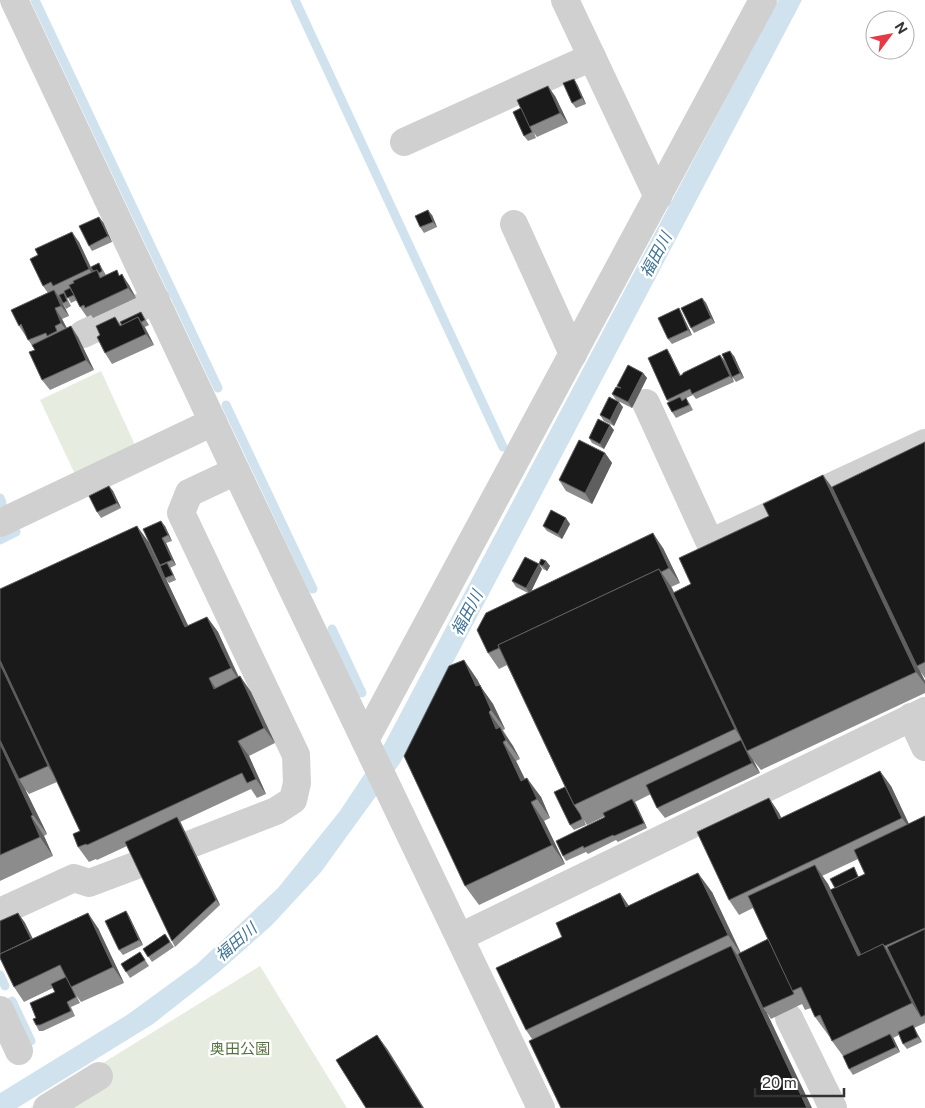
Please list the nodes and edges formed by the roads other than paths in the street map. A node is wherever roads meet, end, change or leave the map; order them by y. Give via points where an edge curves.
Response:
1 (14, 0) edge
2 (565, 0) edge
3 (763, 0) edge
4 (592, 57) junction
5 (404, 142) dead end
6 (658, 197) junction
7 (514, 224) dead end
8 (156, 300) junction
9 (83, 334) dead end
10 (574, 354) junction
11 (646, 403) dead end
12 (213, 422) junction
13 (925, 443) edge
14 (236, 471) junction
15 (0, 523) edge
16 (918, 714) edge
17 (366, 743) junction
18 (925, 747) edge
19 (192, 844) edge
20 (137, 865) edge
21 (0, 912) edge
22 (460, 937) junction
23 (0, 1010) edge
24 (789, 1018) dead end
25 (19, 1051) dead end
26 (100, 1076) dead end
27 (47, 1108) edge
28 (541, 1108) edge
29 (833, 1108) edge

1 - 8 street
2 - 4 street
3 - 6 street
4 - 5 street
4 - 6 street
6 - 10 street
7 - 10 street
8 - 9 street
8 - 12 street
10 - 17 street
11 - 13 street via 710,543
12 - 14 street
12 - 15 street
14 - 17 street
14 - 19 street via 189,493 181,513 296,755 296,782 293,800 276,811
16 - 18 street
16 - 22 street
17 - 22 street
20 - 21 street via 89,883 74,878
22 - 28 street
23 - 25 street
24 - 29 street
26 - 27 street

